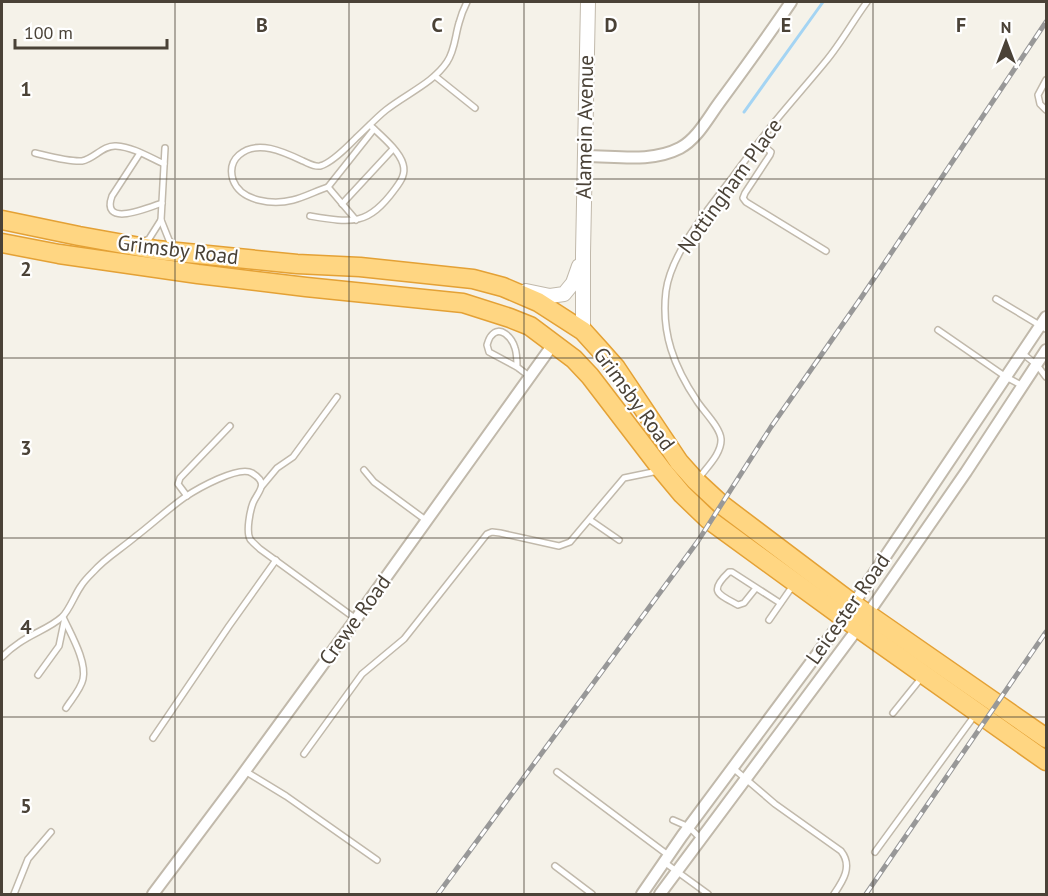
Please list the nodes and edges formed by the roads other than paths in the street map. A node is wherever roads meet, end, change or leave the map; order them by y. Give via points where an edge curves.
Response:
1 (467, 2) edge
2 (588, 2) edge
3 (791, 2) edge
4 (867, 2) edge
5 (435, 76) junction
6 (1047, 80) edge
7 (476, 108) dead end
8 (1047, 110) edge
9 (372, 127) junction
10 (759, 142) junction
11 (165, 148) dead end
12 (393, 149) junction
13 (35, 153) dead end
14 (140, 153) junction
15 (585, 156) junction
16 (164, 164) junction
17 (327, 187) junction
18 (162, 203) junction
19 (342, 204) junction
20 (310, 216) dead end
21 (2, 220) edge
22 (161, 220) junction
23 (356, 220) junction
24 (2, 243) edge
25 (133, 246) junction
26 (825, 251) dead end
27 (180, 252) junction
28 (583, 253) junction
29 (503, 287) junction
30 (996, 299) dead end
31 (1045, 324) edge
32 (938, 330) dead end
33 (583, 331) junction
34 (554, 343) junction
35 (1047, 350) edge
36 (1022, 353) junction
37 (1037, 365) junction
38 (518, 367) junction
39 (529, 376) junction
40 (1006, 377) junction
41 (1047, 377) edge
42 (1023, 386) junction
43 (337, 397) dead end
44 (231, 426) dead end
45 (364, 470) dead end
46 (662, 470) junction
47 (942, 473) junction
48 (696, 481) junction
49 (958, 483) junction
50 (262, 486) junction
51 (682, 494) junction
52 (187, 496) junction
53 (590, 520) junction
54 (428, 521) junction
55 (619, 540) dead end
56 (276, 560) junction
57 (795, 582) junction
58 (756, 588) junction
59 (780, 603) junction
60 (855, 616) junction
61 (64, 619) junction
62 (356, 619) junction
63 (769, 620) dead end
64 (2, 657) edge
65 (924, 674) junction
66 (38, 675) dead end
67 (66, 708) dead end
68 (977, 712) junction
69 (893, 714) dead end
70 (153, 738) dead end
71 (1047, 738) edge
72 (304, 754) dead end
73 (1047, 761) edge
74 (733, 768) junction
75 (245, 771) junction
76 (557, 772) dead end
77 (746, 779) junction
78 (674, 820) dead end
79 (689, 827) junction
80 (51, 832) dead end
81 (701, 839) junction
82 (875, 852) dead end
83 (666, 859) junction
84 (377, 860) dead end
85 (555, 866) dead end
86 (677, 871) junction
87 (158, 893) edge
88 (14, 894) edge
89 (592, 894) edge
90 (642, 894) edge
91 (660, 894) edge
92 (708, 894) edge
93 (834, 894) edge

1 - 5 lane via 453,51
2 - 15 street, Alamein Avenue
3 - 15 street via 696,134 681,147 645,158
4 - 10 lane, Nottingham Place via 828,59
5 - 7 lane
5 - 9 lane via 386,110
6 - 8 lane via 1038,95
9 - 12 lane
9 - 17 lane
9 - 17 lane via 321,166 262,147 240,154 232,162 236,185 256,199 291,200
10 - 26 lane via 771,155 743,198
10 - 48 lane, Nottingham Place via 685,243 666,288 664,313 676,366 718,429 721,441
11 - 16 lane
12 - 19 lane
12 - 23 lane via 402,162 400,182 372,214
13 - 14 lane via 83,161 115,146
14 - 16 lane
14 - 18 lane via 112,196 111,207 125,215
15 - 28 street, Alamein Avenue
16 - 18 lane
17 - 19 lane
18 - 22 lane
19 - 23 lane
20 - 23 lane
21 - 25 highway, Grimsby Road
22 - 25 lane via 149,239
22 - 27 lane via 169,240
24 - 34 highway, Grimsby Road via 187,273 463,303 531,326
25 - 27 highway, Grimsby Road
27 - 29 highway, Grimsby Road via 434,274
28 - 29 street, Alamein Avenue via 573,283 564,294 550,296
28 - 33 street, Alamein Avenue
29 - 33 highway, Grimsby Road via 538,302
30 - 31 lane
31 - 36 street, Leicester Road
32 - 40 lane
33 - 48 highway, Grimsby Road via 616,368
34 - 39 street, Crewe Road
34 - 46 highway, Grimsby Road via 590,376
35 - 37 street, Leicester Road
36 - 37 lane
36 - 40 street, Leicester Road
37 - 41 lane
37 - 42 street, Leicester Road
38 - 38 lane via 489,352 487,345 497,331 511,339
38 - 39 lane
39 - 54 street, Crewe Road
40 - 42 lane
40 - 47 street, Leicester Road
42 - 49 street, Leicester Road
43 - 50 lane via 293,457
44 - 52 lane via 180,478 178,484
45 - 54 lane via 374,482
46 - 51 highway, Grimsby Road
46 - 53 lane via 624,478
47 - 49 street
47 - 60 street, Leicester Road
48 - 51 highway
48 - 60 highway, Grimsby Road
49 - 60 street, Leicester Road
50 - 52 lane via 254,474 242,471
50 - 56 lane via 253,502 248,530 260,549
51 - 57 highway, Grimsby Road via 711,522
52 - 61 lane via 95,570 82,584
53 - 55 lane
53 - 72 lane via 570,542 559,546 500,533 487,534 404,639 362,674
54 - 62 street, Crewe Road
56 - 62 lane
56 - 70 lane
57 - 59 lane
57 - 60 highway, Grimsby Road
58 - 58 lane via 738,605 716,591 729,572
58 - 59 lane
59 - 63 lane
60 - 65 highway, Grimsby Road
60 - 71 highway, Grimsby Road
60 - 74 street, Leicester Road
60 - 77 street, Leicester Road
61 - 64 lane via 18,643
61 - 66 lane via 59,646
61 - 67 lane via 83,669 83,681
62 - 75 street, Crewe Road
65 - 68 highway, Grimsby Road
65 - 69 lane
68 - 73 highway, Grimsby Road
68 - 82 lane
74 - 77 lane
74 - 79 street, Leicester Road
75 - 84 lane
75 - 87 street, Crewe Road
76 - 83 lane
77 - 81 street, Leicester Road
77 - 93 lane via 845,856 846,874
78 - 79 lane
79 - 81 lane
79 - 83 street, Leicester Road
80 - 88 lane via 28,859
81 - 86 street, Leicester Road
83 - 86 lane
83 - 90 street, Leicester Road
85 - 89 lane
86 - 91 street, Leicester Road
86 - 92 lane

